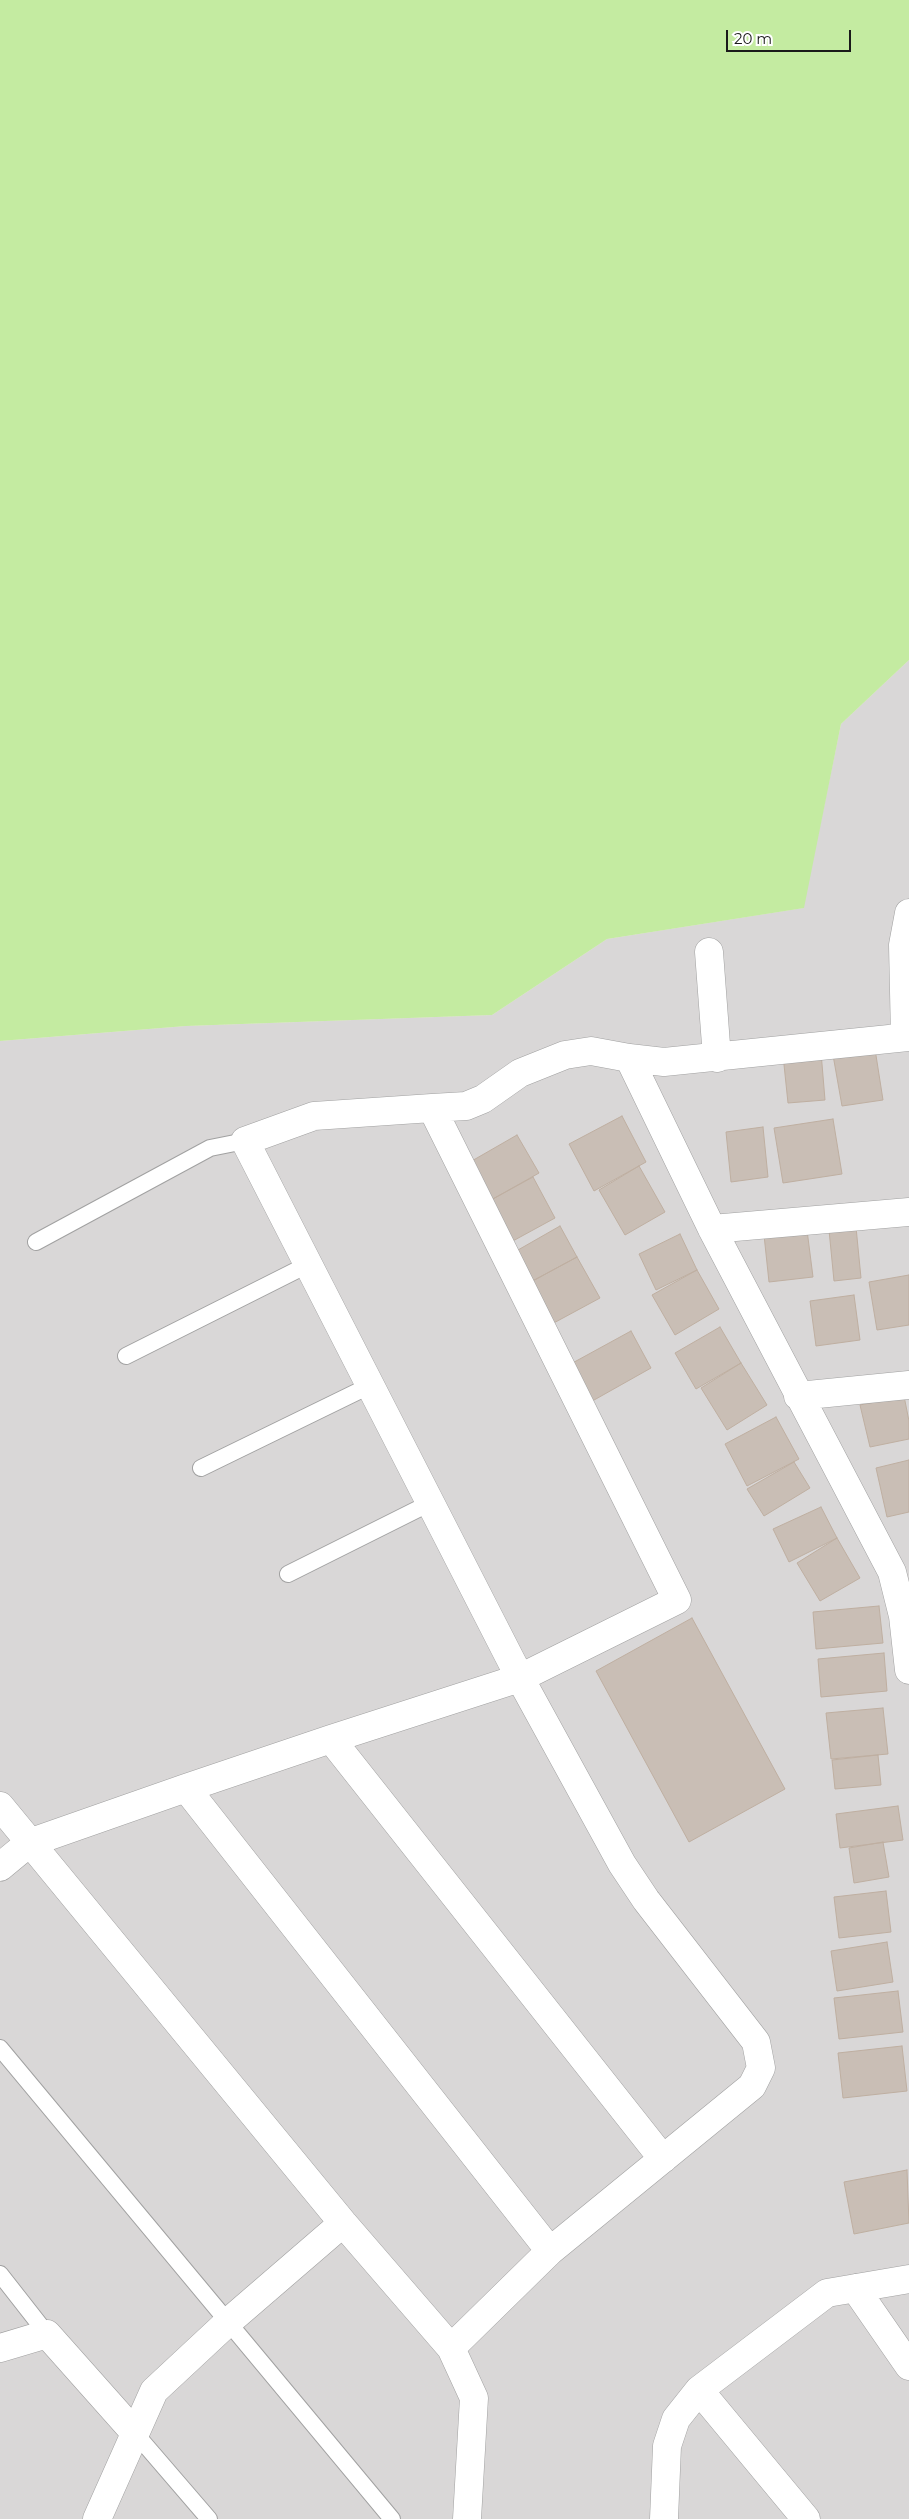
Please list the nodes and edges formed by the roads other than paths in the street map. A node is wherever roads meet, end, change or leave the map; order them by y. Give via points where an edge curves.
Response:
1 (909, 914) edge
2 (709, 952) dead end
3 (907, 1037) edge
4 (628, 1058) junction
5 (717, 1058) junction
6 (432, 1108) junction
7 (245, 1140) junction
8 (909, 1212) edge
9 (712, 1230) junction
10 (36, 1242) dead end
11 (307, 1265) junction
12 (126, 1356) dead end
13 (909, 1385) edge
14 (369, 1386) junction
15 (798, 1396) junction
16 (201, 1468) dead end
17 (430, 1503) junction
18 (900, 1571) edge
19 (288, 1574) dead end
20 (909, 1670) edge
21 (520, 1678) junction
22 (332, 1739) junction
23 (186, 1788) junction
24 (0, 1806) edge
25 (30, 1843) junction
26 (0, 1867) edge
27 (0, 2048) edge
28 (664, 2159) junction
29 (343, 2223) junction
30 (550, 2251) junction
31 (0, 2274) edge
32 (909, 2279) edge
33 (855, 2288) junction
34 (227, 2323) junction
35 (47, 2334) junction
36 (0, 2348) edge
37 (451, 2348) junction
38 (909, 2366) edge
39 (699, 2390) junction
40 (135, 2432) junction
41 (97, 2519) edge
42 (209, 2519) edge
43 (392, 2519) edge
44 (467, 2519) edge
45 (664, 2519) edge
46 (806, 2519) edge

1 - 3 street via 903,944
2 - 5 street
3 - 5 street
4 - 5 street via 664,1062
4 - 6 street via 591,1051 565,1055 520,1073 466,1106
4 - 9 street
6 - 7 street via 314,1116
6 - 21 street via 677,1600
7 - 10 lane via 210,1148
7 - 11 street
8 - 9 street
9 - 15 street
11 - 12 lane
11 - 14 street
13 - 15 street
14 - 16 lane
14 - 17 street
15 - 18 street
17 - 19 lane
17 - 21 street
18 - 20 street
21 - 22 street
21 - 28 street via 622,1864 756,2042 761,2068 752,2086
22 - 23 street
22 - 28 street
23 - 25 street
23 - 30 street
24 - 25 street
25 - 26 street
25 - 29 street
27 - 34 lane
28 - 30 street
29 - 34 street
29 - 37 street
30 - 37 street
31 - 35 lane
32 - 33 street
33 - 38 street
33 - 39 street via 827,2293
34 - 40 street via 154,2391
34 - 43 lane
35 - 36 street
35 - 40 street
37 - 44 street via 474,2398
39 - 45 street via 676,2419 667,2446
39 - 46 street
40 - 41 street
40 - 42 lane

